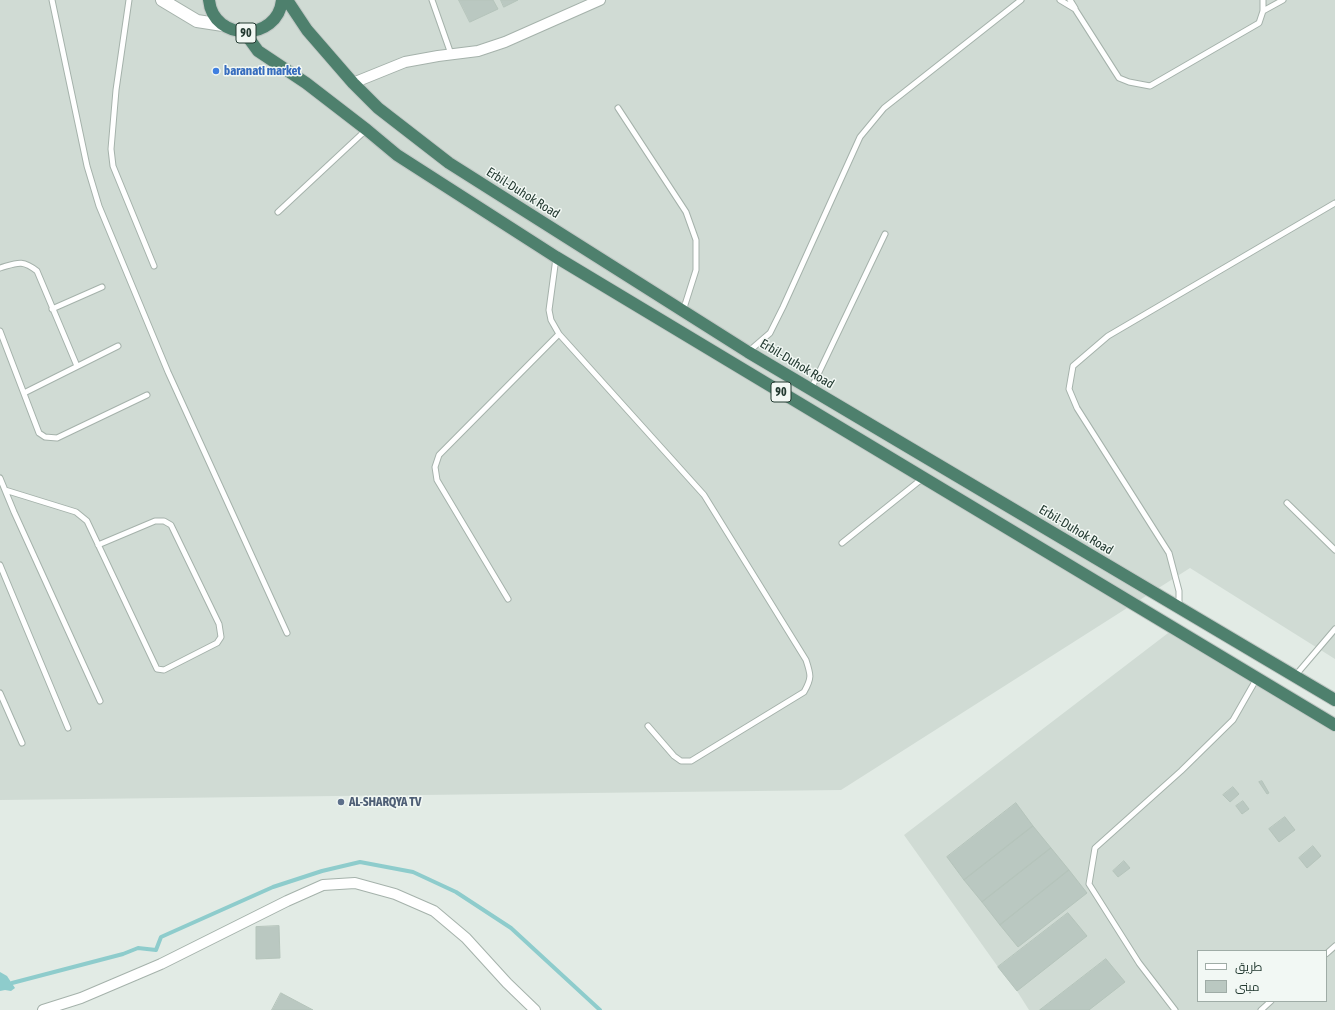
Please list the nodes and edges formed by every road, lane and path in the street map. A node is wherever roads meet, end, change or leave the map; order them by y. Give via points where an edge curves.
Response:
1 (52, 0) edge
2 (129, 0) edge
3 (162, 0) edge
4 (209, 0) edge
5 (282, 0) edge
6 (288, 0) edge
7 (432, 0) edge
8 (600, 0) edge
9 (1021, 0) edge
10 (1060, 0) edge
11 (1070, 0) edge
12 (1263, 0) edge
13 (1283, 0) edge
14 (1075, 9) junction
15 (1263, 11) junction
16 (223, 25) junction
17 (246, 32) junction
18 (451, 54) junction
19 (353, 83) junction
20 (618, 108) dead end
21 (367, 130) junction
22 (1335, 203) edge
23 (278, 212) dead end
24 (885, 234) dead end
25 (556, 257) junction
26 (154, 266) dead end
27 (0, 268) edge
28 (102, 287) dead end
29 (52, 309) junction
30 (683, 312) junction
31 (0, 331) edge
32 (559, 334) junction
33 (118, 346) dead end
34 (748, 352) junction
35 (76, 366) junction
36 (811, 389) junction
37 (24, 393) junction
38 (147, 395) dead end
39 (0, 478) edge
40 (924, 478) junction
41 (5, 490) junction
42 (1287, 503) dead end
43 (842, 543) dead end
44 (98, 545) junction
45 (1335, 550) edge
46 (0, 565) edge
47 (508, 599) dead end
48 (1179, 607) junction
49 (1335, 629) edge
50 (287, 633) dead end
51 (1295, 676) junction
52 (1257, 678) junction
53 (0, 693) edge
54 (100, 700) dead end
55 (1335, 700) edge
56 (1335, 725) edge
57 (648, 726) dead end
58 (68, 728) dead end
59 (22, 743) dead end
60 (1335, 946) edge
61 (1327, 953) edge
62 (1270, 1002) edge
63 (43, 1010) edge
64 (535, 1010) edge
65 (1174, 1010) edge
66 (1261, 1010) edge

1 - 50 lane via 87,166 99,206 168,372
2 - 26 lane via 116,90 111,149 113,166
3 - 16 street via 197,21
4 - 16 highway, 90 via 214,16
5 - 17 highway, 90 via 277,16 268,25 257,31
6 - 19 highway, Erbil-Duhok Road / 90 via 307,30
7 - 18 lane
8 - 18 street via 505,42 478,51
9 - 34 lane via 884,108 860,137 770,333
10 - 14 lane
11 - 14 lane
12 - 15 lane
13 - 15 lane
14 - 15 lane via 1119,78 1150,86 1259,23
16 - 17 highway, 90
17 - 21 highway, 90 via 258,51 306,83
18 - 19 street via 405,62
19 - 30 highway, Erbil-Duhok Road / 90 via 378,108 449,163
20 - 30 lane via 686,212 696,240 696,270
21 - 23 lane
21 - 25 highway, 90 via 397,155
22 - 48 lane via 1108,336 1073,366 1069,389 1077,408 1169,553 1179,591
24 - 36 lane
25 - 32 lane via 550,310 551,320
25 - 40 highway, 90
27 - 29 lane via 18,263 28,264 37,272
28 - 29 lane
29 - 35 lane
30 - 34 highway, Erbil-Duhok Road / 90
31 - 37 lane
32 - 47 lane via 439,455 434,468 437,480
32 - 57 lane via 704,495 811,672 810,682 804,692 691,760 681,761 674,756
33 - 35 lane
34 - 36 highway, Erbil-Duhok Road / 90
35 - 37 lane
36 - 48 highway, Erbil-Duhok Road / 90
37 - 38 lane via 39,433 45,437 57,438
39 - 41 lane
40 - 43 lane
40 - 52 highway, 90
41 - 44 lane via 76,512 87,521
41 - 54 lane
42 - 45 lane
44 - 44 lane via 155,521 164,521 172,525 219,624 221,637 217,644 164,670 157,670
46 - 58 lane
48 - 51 highway, Erbil-Duhok Road / 90
49 - 51 lane
51 - 55 highway, Erbil-Duhok Road / 90
52 - 56 highway, 90
52 - 65 lane via 1233,720 1181,771 1095,848 1089,884 1139,963
53 - 59 lane
60 - 61 lane
62 - 66 lane
63 - 64 street via 81,998 161,964 324,885 355,883 395,894 434,912 466,938

